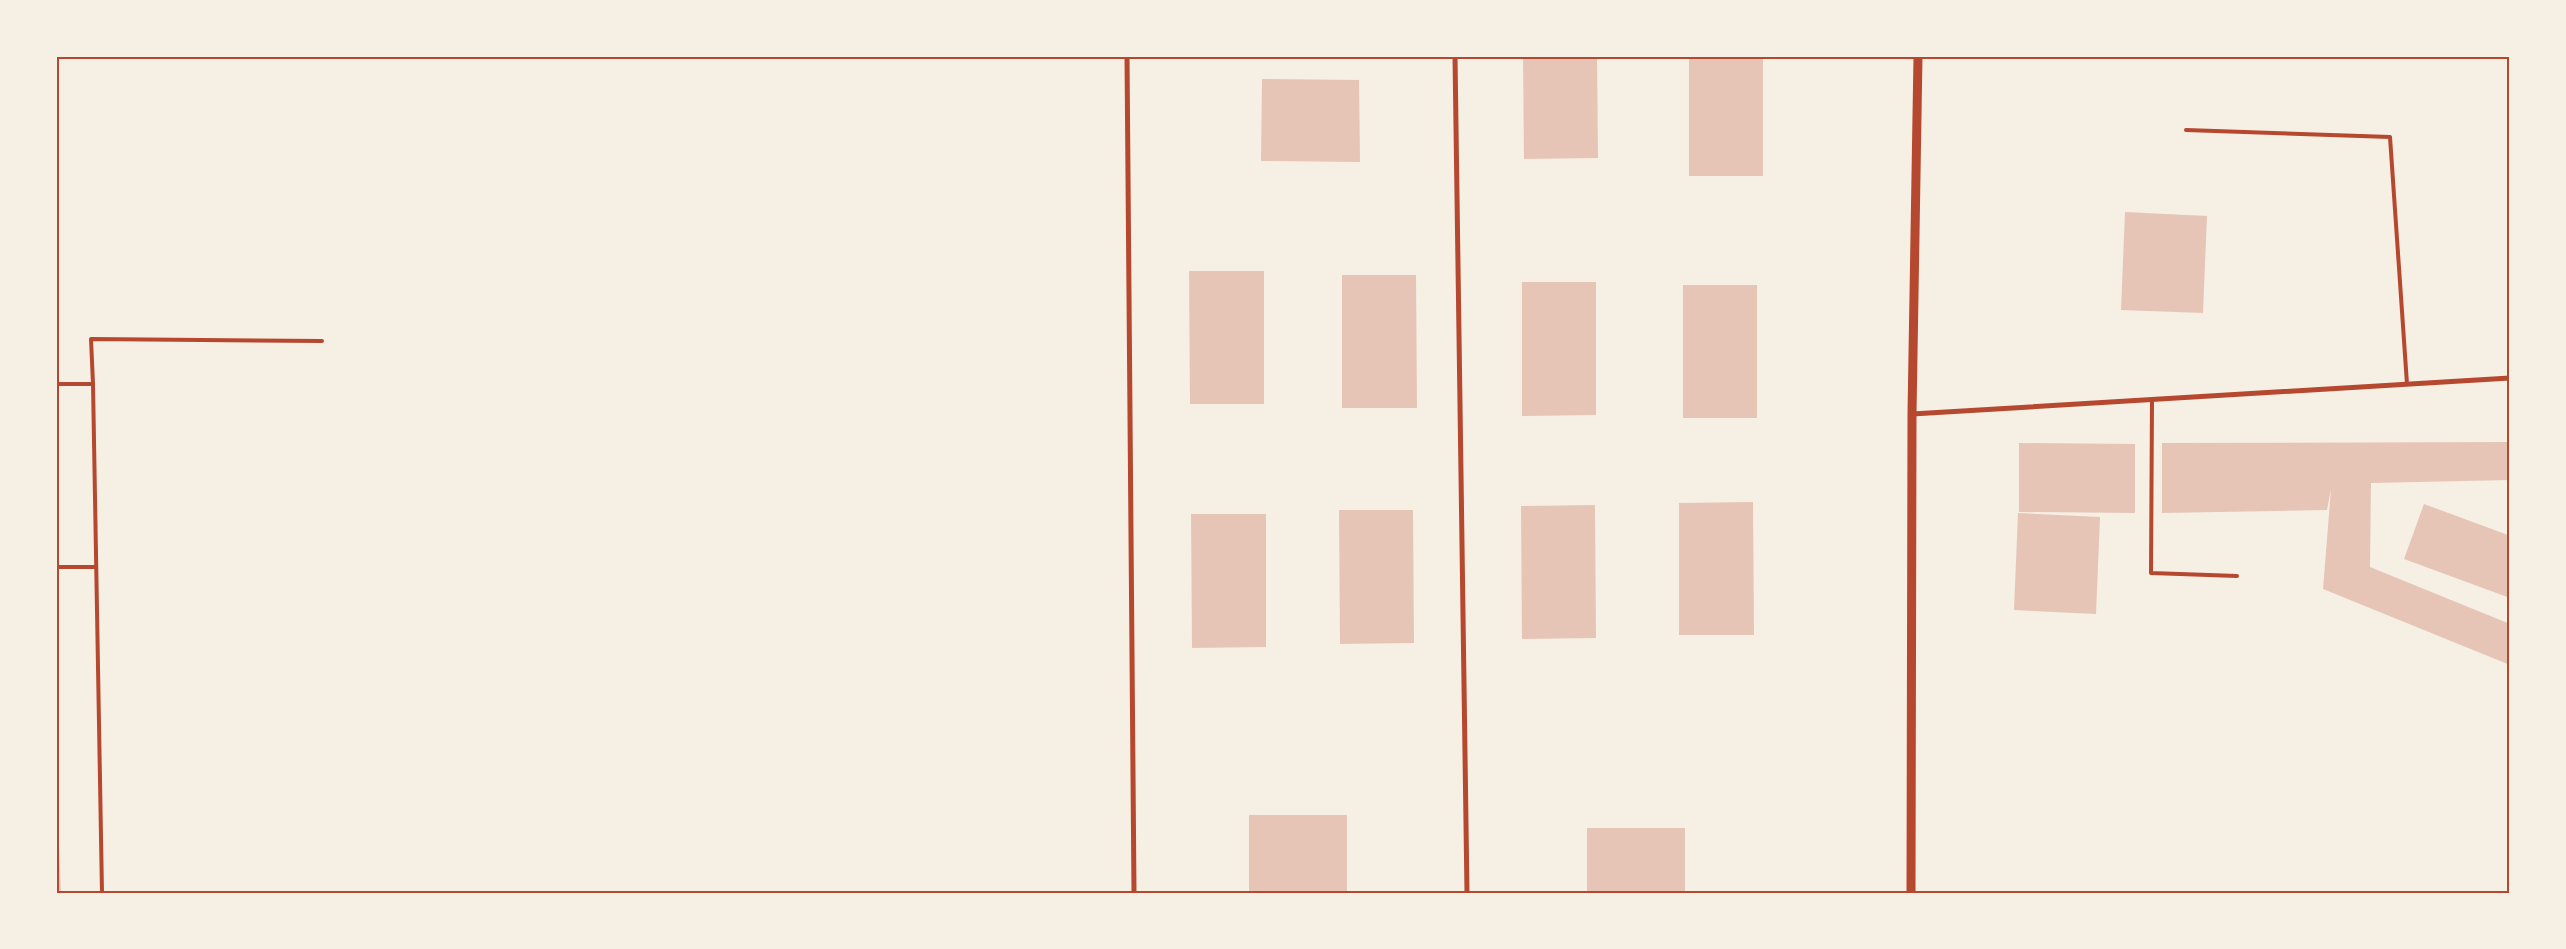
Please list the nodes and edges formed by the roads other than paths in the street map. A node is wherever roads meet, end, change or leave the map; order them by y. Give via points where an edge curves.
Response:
1 (1127, 56) edge
2 (1455, 56) edge
3 (1918, 56) edge
4 (2186, 130) dead end
5 (322, 341) dead end
6 (2510, 378) edge
7 (56, 384) edge
8 (93, 384) junction
9 (2406, 384) junction
10 (2152, 400) junction
11 (1912, 414) junction
12 (56, 567) edge
13 (96, 567) junction
14 (2237, 576) dead end
15 (102, 893) edge
16 (1134, 893) edge
17 (1467, 893) edge
18 (1911, 893) edge

1 - 16 street
2 - 17 street
3 - 11 street
4 - 9 lane via 2390,136
5 - 8 lane via 90,339
6 - 9 street
7 - 8 lane
8 - 13 lane
9 - 10 street
10 - 11 street
10 - 14 lane via 2151,573
11 - 18 street
12 - 13 lane
13 - 15 lane

